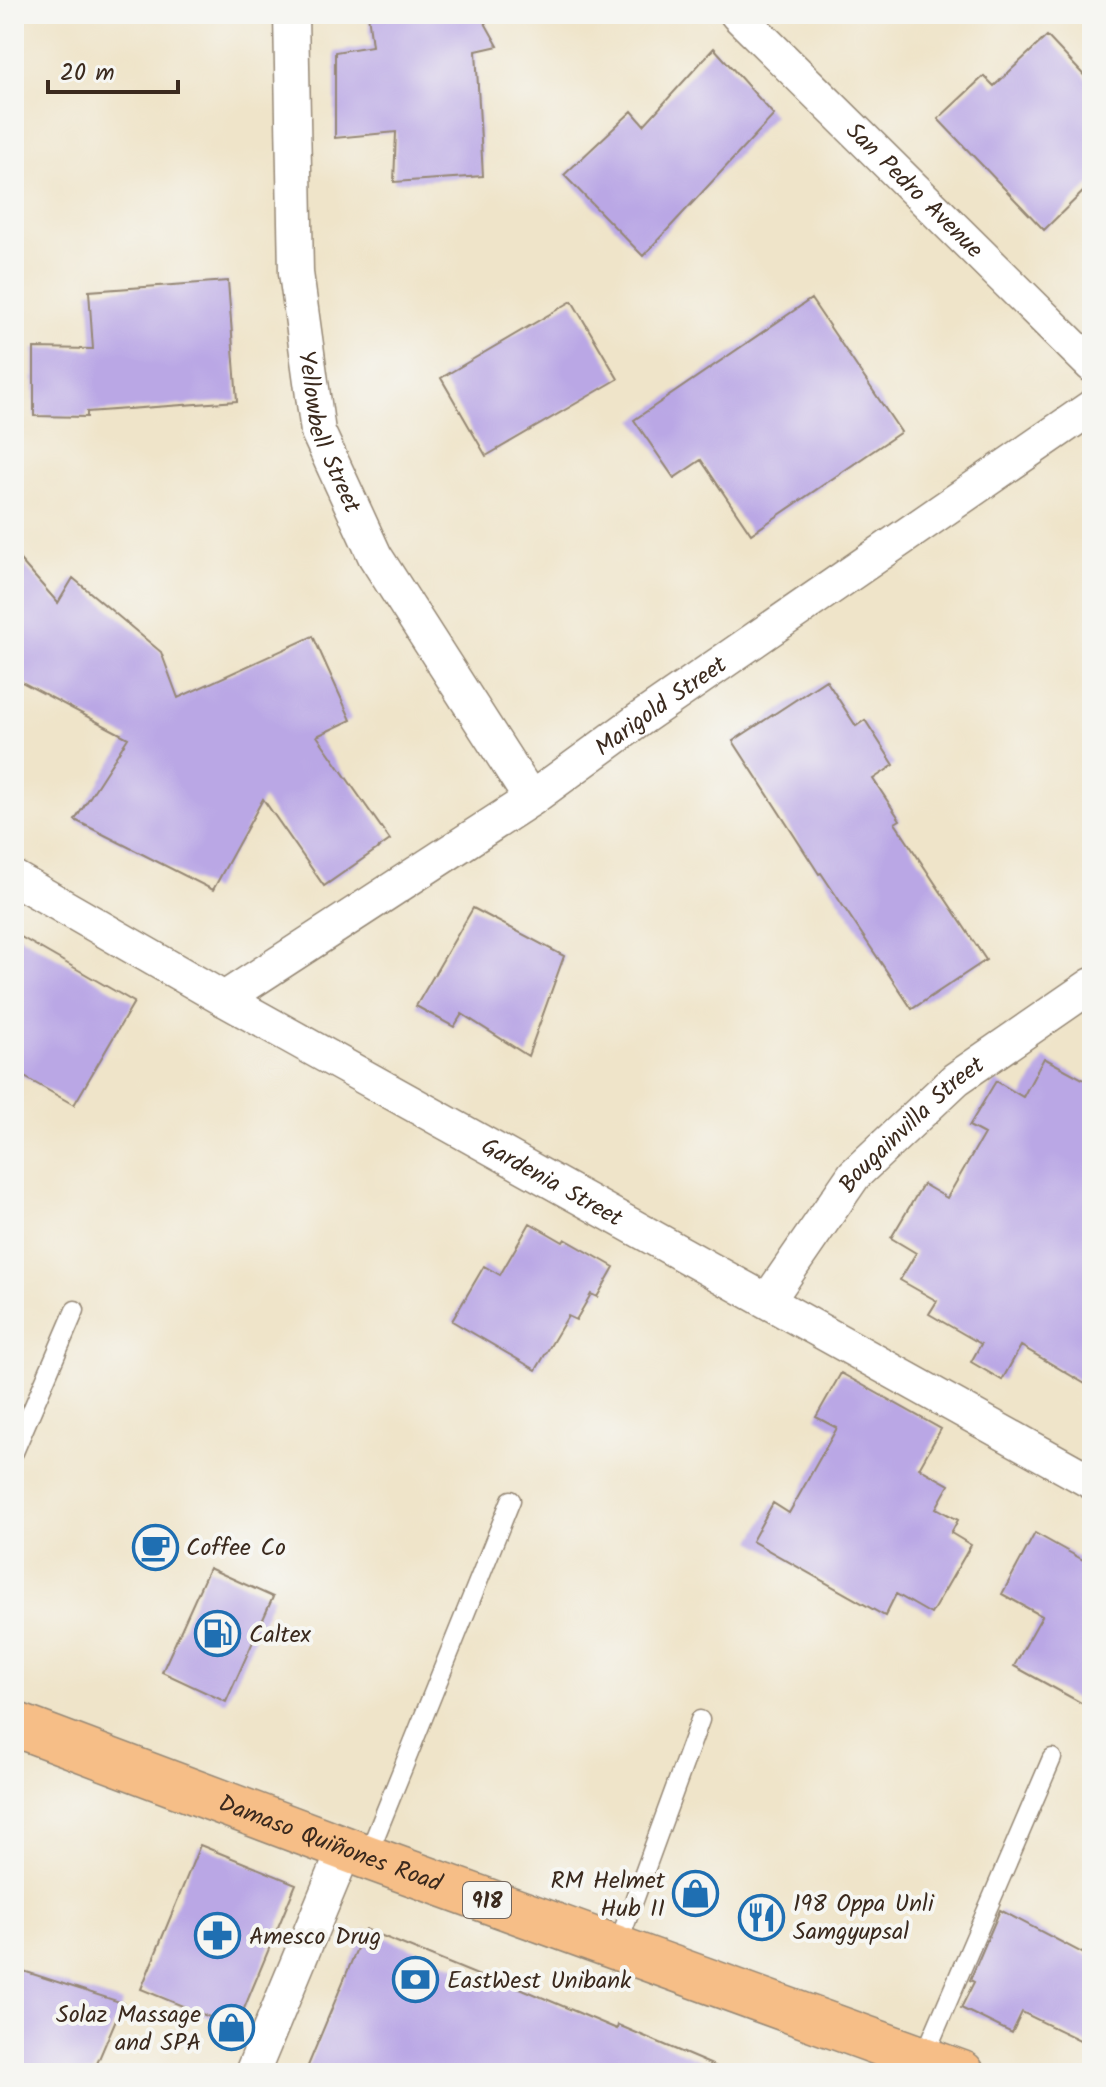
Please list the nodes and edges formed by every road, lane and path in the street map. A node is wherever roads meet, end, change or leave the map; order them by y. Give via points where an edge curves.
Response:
1 (291, 14) edge
2 (737, 14) edge
3 (1092, 365) edge
4 (1092, 407) edge
5 (531, 799) junction
6 (14, 878) edge
7 (1092, 985) edge
8 (224, 999) junction
9 (768, 1300) junction
10 (75, 1310) dead end
11 (14, 1452) edge
12 (1092, 1482) edge
13 (511, 1500) dead end
14 (700, 1720) dead end
15 (14, 1724) edge
16 (1052, 1758) dead end
17 (356, 1853) junction
18 (617, 1947) junction
19 (942, 2066) edge
20 (252, 2073) edge

1 - 5 street, Yellowbell Street via 296,273 318,432 375,556
2 - 3 street, San Pedro Avenue
4 - 5 street, Marigold Street
5 - 8 street, Marigold Street
6 - 8 street, Gardenia Street
7 - 9 street, Bougainvilla Street via 956,1079 854,1175
8 - 9 street, Gardenia Street
9 - 12 street, Gardenia Street
10 - 11 lane
13 - 17 lane
14 - 18 lane
15 - 17 main road, Damaso Quiñones Road / 918
16 - 19 lane
17 - 18 main road, Damaso Quiñones Road / 918
17 - 20 street
18 - 19 main road, Damaso Quiñones Road / 918

